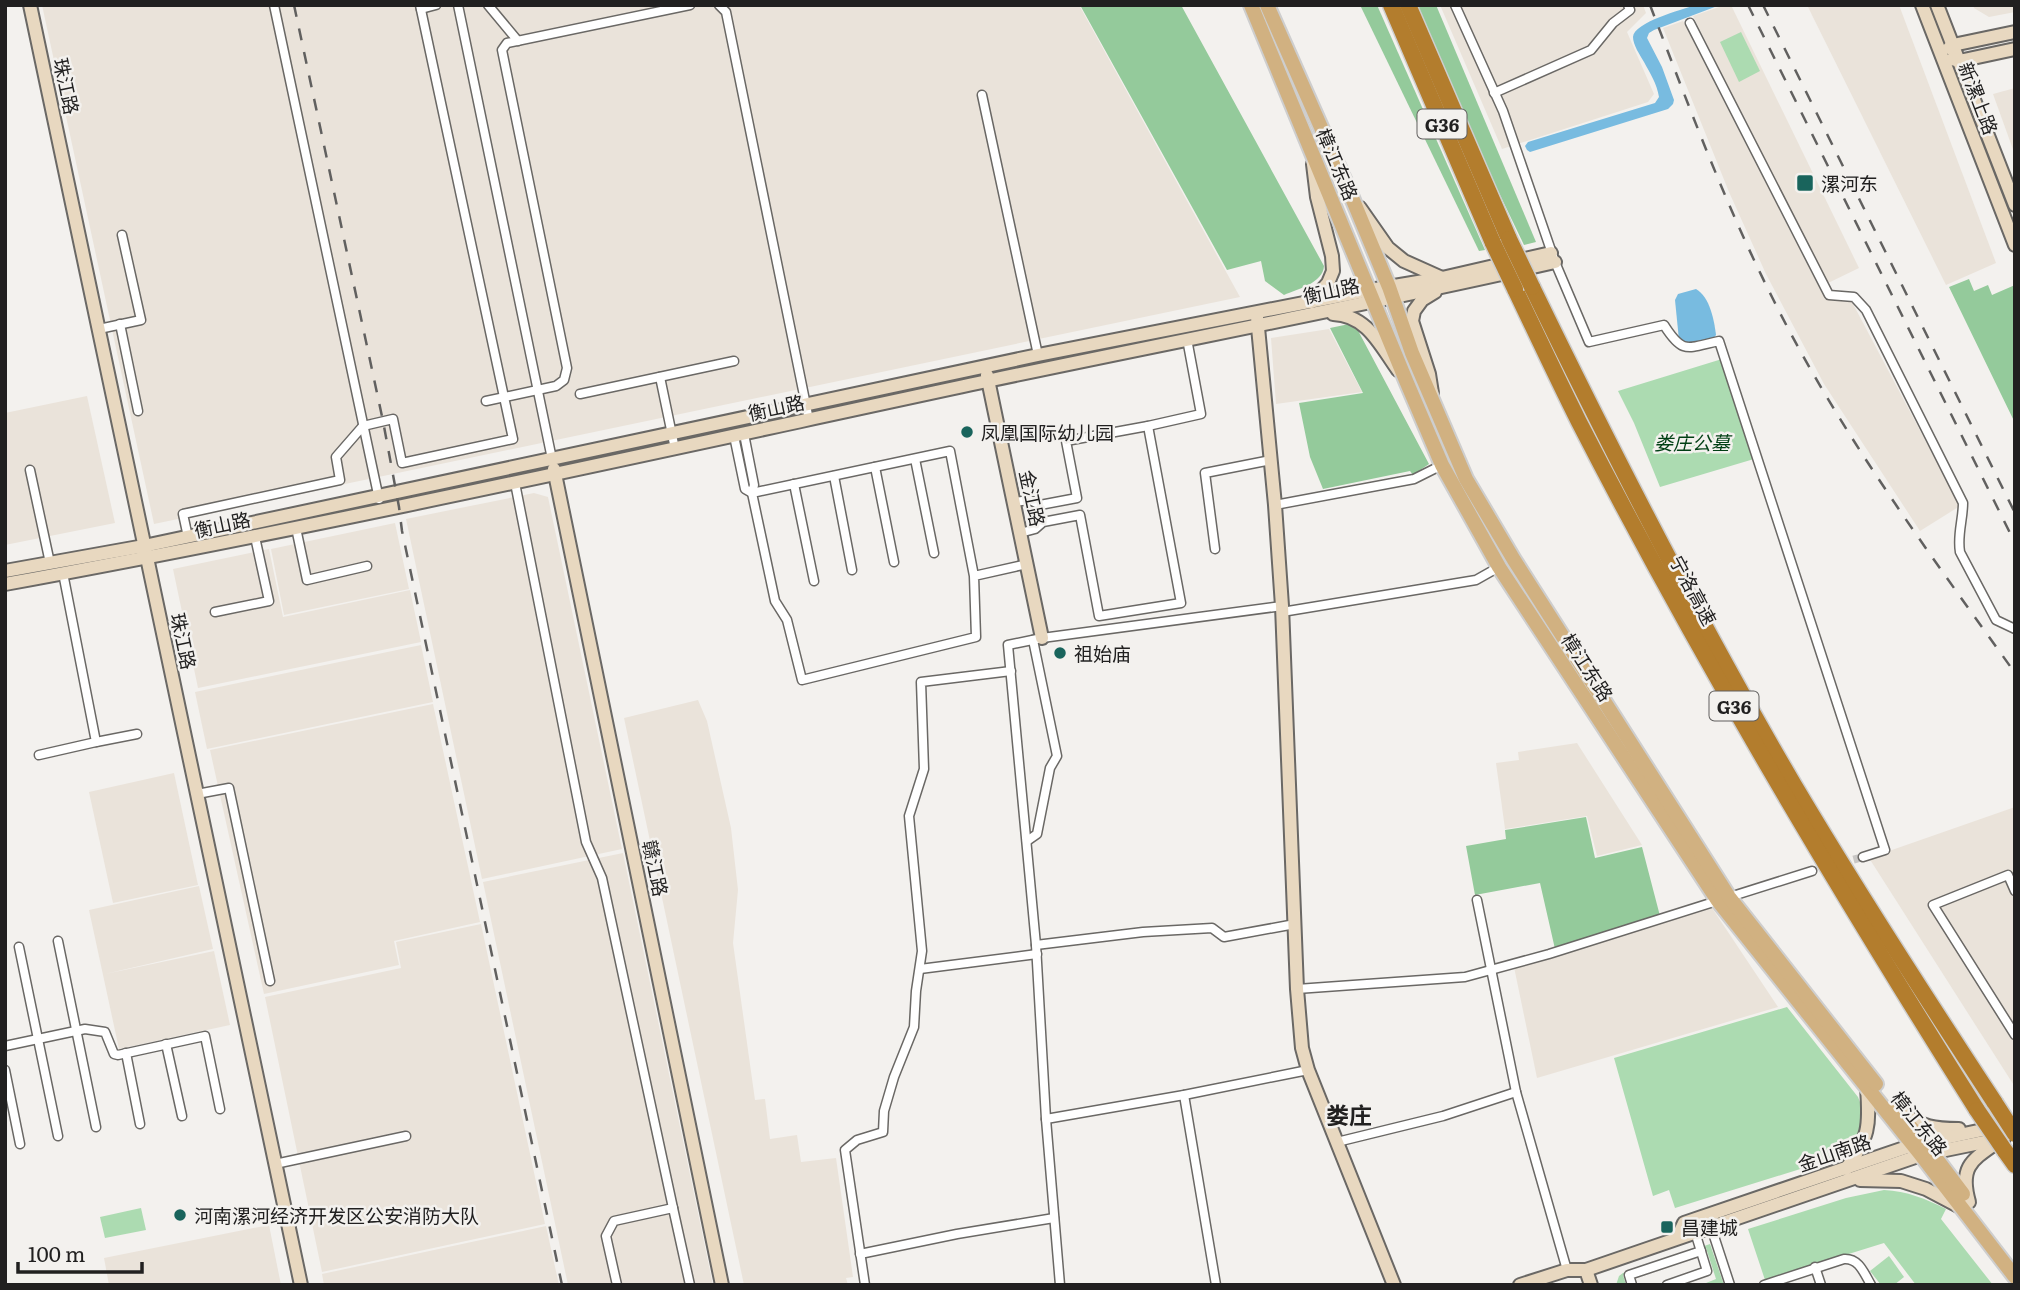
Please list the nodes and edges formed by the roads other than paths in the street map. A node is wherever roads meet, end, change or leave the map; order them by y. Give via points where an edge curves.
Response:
1 (30, 5) edge
2 (274, 5) edge
3 (436, 5) edge
4 (458, 5) edge
5 (488, 5) edge
6 (690, 5) edge
7 (719, 5) edge
8 (1251, 5) edge
9 (1267, 5) edge
10 (1391, 5) edge
11 (1408, 5) edge
12 (1455, 5) edge
13 (1628, 5) edge
14 (1922, 5) edge
15 (1937, 5) edge
16 (421, 7) edge
17 (1690, 23) dead end
18 (2015, 32) edge
19 (518, 41) junction
20 (1953, 45) junction
21 (2015, 49) edge
22 (1941, 56) junction
23 (1959, 61) junction
24 (1494, 93) junction
25 (982, 95) dead end
26 (1312, 153) junction
27 (1350, 193) junction
28 (2015, 205) edge
29 (122, 235) dead end
30 (1501, 241) junction
31 (2015, 244) edge
32 (1553, 258) junction
33 (1442, 283) junction
34 (1390, 292) junction
35 (1372, 295) junction
36 (1311, 308) junction
37 (1258, 319) junction
38 (120, 324) junction
39 (99, 329) junction
40 (1187, 340) junction
41 (1038, 355) junction
42 (734, 361) dead end
43 (985, 366) junction
44 (660, 377) junction
45 (988, 381) junction
46 (1406, 383) junction
47 (538, 390) junction
48 (580, 394) dead end
49 (503, 397) junction
50 (486, 401) dead end
51 (806, 405) junction
52 (1434, 407) junction
53 (138, 411) dead end
54 (809, 420) junction
55 (363, 426) junction
56 (1148, 426) junction
57 (672, 433) junction
58 (738, 435) junction
59 (675, 449) junction
60 (552, 459) junction
61 (915, 459) junction
62 (1270, 460) junction
63 (1442, 464) junction
64 (875, 467) junction
65 (30, 470) dead end
66 (555, 475) junction
67 (834, 476) junction
68 (515, 483) junction
69 (794, 484) junction
70 (752, 493) junction
71 (378, 496) junction
72 (1077, 498) junction
73 (1014, 502) junction
74 (1275, 505) junction
75 (381, 511) junction
76 (1080, 515) junction
77 (296, 528) junction
78 (1020, 533) junction
79 (188, 537) junction
80 (256, 537) junction
81 (1216, 549) dead end
82 (146, 552) junction
83 (934, 554) dead end
84 (894, 562) dead end
85 (50, 563) junction
86 (1027, 564) junction
87 (367, 566) dead end
88 (1499, 567) junction
89 (852, 570) dead end
90 (5, 571) edge
91 (63, 573) junction
92 (974, 576) junction
93 (814, 581) dead end
94 (5, 584) edge
95 (1282, 609) junction
96 (215, 612) dead end
97 (2015, 629) edge
98 (1037, 639) junction
99 (1011, 671) junction
100 (137, 734) dead end
101 (96, 742) junction
102 (39, 755) dead end
103 (197, 794) junction
104 (1027, 841) junction
105 (1863, 858) tunnel mouth
106 (1812, 871) dead end
107 (2015, 891) edge
108 (1723, 899) junction
109 (1477, 900) dead end
110 (1294, 925) junction
111 (58, 941) dead end
112 (19, 947) dead end
113 (1036, 950) junction
114 (920, 969) junction
115 (1491, 971) junction
116 (270, 981) dead end
117 (1297, 989) junction
118 (76, 1031) junction
119 (2015, 1034) edge
120 (38, 1040) junction
121 (166, 1044) junction
122 (5, 1046) edge
123 (126, 1053) junction
124 (5, 1070) edge
125 (1308, 1070) junction
126 (1867, 1088) junction
127 (1516, 1092) junction
128 (1184, 1095) junction
129 (220, 1109) dead end
130 (1896, 1110) junction
131 (182, 1116) dead end
132 (1046, 1119) junction
133 (2015, 1123) edge
134 (140, 1124) dead end
135 (96, 1127) dead end
136 (1984, 1129) junction
137 (58, 1136) dead end
138 (406, 1136) dead end
139 (2010, 1140) edge
140 (1337, 1142) junction
141 (20, 1144) dead end
142 (1922, 1149) junction
143 (275, 1164) junction
144 (2015, 1165) edge
145 (1847, 1174) junction
146 (1965, 1205) junction
147 (673, 1208) junction
148 (1054, 1218) junction
149 (1711, 1227) junction
150 (1695, 1232) junction
151 (1677, 1238) junction
152 (1701, 1251) junction
153 (860, 1254) junction
154 (2015, 1262) edge
155 (1815, 1268) junction
156 (1586, 1269) junction
157 (1567, 1270) junction
158 (2015, 1278) edge
159 (1688, 1281) edge
160 (301, 1285) edge
161 (617, 1285) edge
162 (690, 1285) edge
163 (722, 1285) edge
164 (864, 1285) edge
165 (1060, 1285) edge
166 (1216, 1285) edge
167 (1394, 1285) edge
168 (1520, 1285) edge
169 (1591, 1285) edge
170 (1632, 1285) edge
171 (1667, 1285) edge
172 (1730, 1285) edge
173 (1764, 1285) edge
174 (1821, 1285) edge
175 (1871, 1285) edge

1 - 39 street, 珠江路
2 - 55 street
3 - 16 street
4 - 47 street
5 - 19 street
6 - 19 street
7 - 51 street via 726,12
8 - 26 main road, 樟江东路
9 - 27 main road, 樟江东路
10 - 30 highway, 宁洛高速 / G36
11 - 30 highway, 宁洛高速 / G36
12 - 24 street
13 - 24 street via 1630,10 1591,50
14 - 22 street, 新漯上路
15 - 20 street, 新漯上路
16 - 49 street
17 - 97 street via 1829,295 1854,297 1866,310 1963,503 1960,552 1996,620
18 - 20 street
19 - 47 street via 507,43 502,50 567,368 565,380
20 - 22 street
20 - 23 street, 新漯上路
21 - 23 street
22 - 23 street
22 - 31 street, 新漯上路
23 - 28 street, 新漯上路
24 - 32 street
25 - 41 street
26 - 35 main road, 樟江东路
26 - 36 street via 1332,271
27 - 33 street via 1388,248
27 - 34 main road, 樟江东路
29 - 38 street via 141,320
30 - 139 highway, 宁洛高速 / G36, bridge via 1532,287 1739,688 1892,947 1994,1103
30 - 139 highway, 宁洛高速 / G36, bridge via 1515,289 1579,422 1782,791 1977,1110
32 - 33 street, 衡山路
32 - 105 street via 1589,342 1664,325 1676,343 1687,348 1719,341 1885,850
33 - 34 street, 衡山路
33 - 52 street via 1422,300 1412,321
34 - 35 street, 衡山路
34 - 52 main road, 樟江东路
35 - 36 street, 衡山路
35 - 46 main road, 樟江东路
36 - 37 street, 衡山路
36 - 46 street via 1356,319 1372,332
37 - 40 street, 衡山路
37 - 41 street, 衡山路
37 - 62 street
38 - 39 street
38 - 53 street
39 - 82 street, 珠江路
40 - 45 street, 衡山路
40 - 56 street via 1201,414
41 - 43 street, 衡山路
42 - 44 street
43 - 45 street, 金江路
43 - 51 street, 衡山路
44 - 48 street
44 - 57 street
45 - 54 street, 衡山路
45 - 73 street, 金江路
46 - 63 main road, 樟江东路
47 - 49 street
47 - 60 street
49 - 50 street
49 - 55 street via 513,439 402,463 393,419
51 - 54 street
51 - 57 street, 衡山路
52 - 108 main road, 樟江东路 via 1466,479
54 - 58 street, 衡山路
55 - 71 street
55 - 79 street via 336,457 340,480 183,514
56 - 72 street via 1066,441
56 - 76 street via 1181,603 1099,616
57 - 59 street
57 - 60 street, 衡山路
58 - 59 street, 衡山路
58 - 70 street via 745,489
59 - 66 street, 衡山路
60 - 66 street, 赣江路
60 - 71 street, 衡山路
61 - 64 street
61 - 83 street
61 - 92 street via 950,451
62 - 74 street
62 - 81 street via 1205,473
63 - 74 street via 1414,480
63 - 88 main road, 樟江东路
64 - 67 street
64 - 84 street
65 - 85 street
66 - 68 street, 衡山路
66 - 163 street, 赣江路
67 - 69 street
67 - 89 street
68 - 75 street, 衡山路
68 - 147 street via 586,842 602,878
69 - 70 street
69 - 93 street
70 - 92 street via 775,601 787,620 802,680 976,637
71 - 75 street
71 - 79 street, 衡山路
72 - 73 street via 1040,505 1030,500
72 - 76 street
73 - 78 street, 金江路
74 - 95 street
75 - 77 street, 衡山路
76 - 78 street via 1043,522
77 - 80 street, 衡山路
77 - 87 street via 307,580
78 - 86 street, 金江路
79 - 82 street, 衡山路
80 - 82 street, 衡山路
80 - 96 street via 269,601
82 - 85 street, 衡山路
82 - 91 street, 衡山路
82 - 103 street, 珠江路
85 - 90 street, 衡山路
86 - 92 street
86 - 98 street, 金江路
88 - 95 street via 1476,580
88 - 108 main road, 樟江东路
91 - 94 street, 衡山路
91 - 101 street
95 - 98 street
95 - 110 street
98 - 99 street via 1008,645
98 - 104 street via 1057,756 1050,768 1037,834
99 - 104 street
99 - 114 street via 921,682 924,769 909,816
100 - 101 street
101 - 102 street
103 - 116 street via 229,788
103 - 143 street, 珠江路
104 - 113 street
106 - 108 street
107 - 119 street via 2008,875 1933,905
108 - 115 street
108 - 126 main road, 樟江东路
108 - 130 main road, 樟江东路
109 - 115 street
110 - 113 street via 1224,937 1212,928 1143,932
110 - 117 street
111 - 118 street
112 - 120 street
113 - 114 street
113 - 132 street
114 - 153 street via 914,1027 894,1077 883,1132 857,1140 845,1150
115 - 117 street via 1465,977
115 - 127 street
117 - 125 street
118 - 120 street
118 - 123 street via 104,1032 114,1054
118 - 135 street
120 - 122 street
120 - 137 street
121 - 123 street
121 - 129 street via 205,1036
121 - 131 street
123 - 134 street
124 - 141 street
125 - 128 street
125 - 140 street
126 - 142 main road, 樟江东路
126 - 145 street via 1868,1133
127 - 140 street
127 - 157 street
128 - 132 street
128 - 166 street
130 - 136 street via 1936,1129
130 - 142 main road, 樟江东路
132 - 148 street
133 - 136 street, 金山南路
136 - 142 street, 金山南路
138 - 143 street
139 - 142 street, 金山南路
139 - 144 highway, 宁洛高速 / G36
139 - 146 street via 1970,1164 1964,1177
140 - 167 street
142 - 145 street, 金山南路
142 - 146 main road, 樟江东路
143 - 160 street, 珠江路
145 - 146 street via 1901,1181
145 - 149 street, 金山南路
145 - 151 street, 金山南路 via 1685,1223
146 - 154 main road, 樟江东路
146 - 158 main road, 樟江东路
147 - 161 street via 614,1222 606,1236
147 - 162 street
148 - 153 street
148 - 165 street
149 - 150 street, 金山南路
149 - 172 street
150 - 151 street, 金山南路
150 - 152 street
151 - 156 street, 金山南路
152 - 159 street via 1707,1271
152 - 170 street via 1629,1275
153 - 164 street
155 - 173 street
155 - 174 street
155 - 175 street via 1850,1258
156 - 157 street, 金山南路
156 - 169 street
157 - 168 street, 金山南路
159 - 171 street

